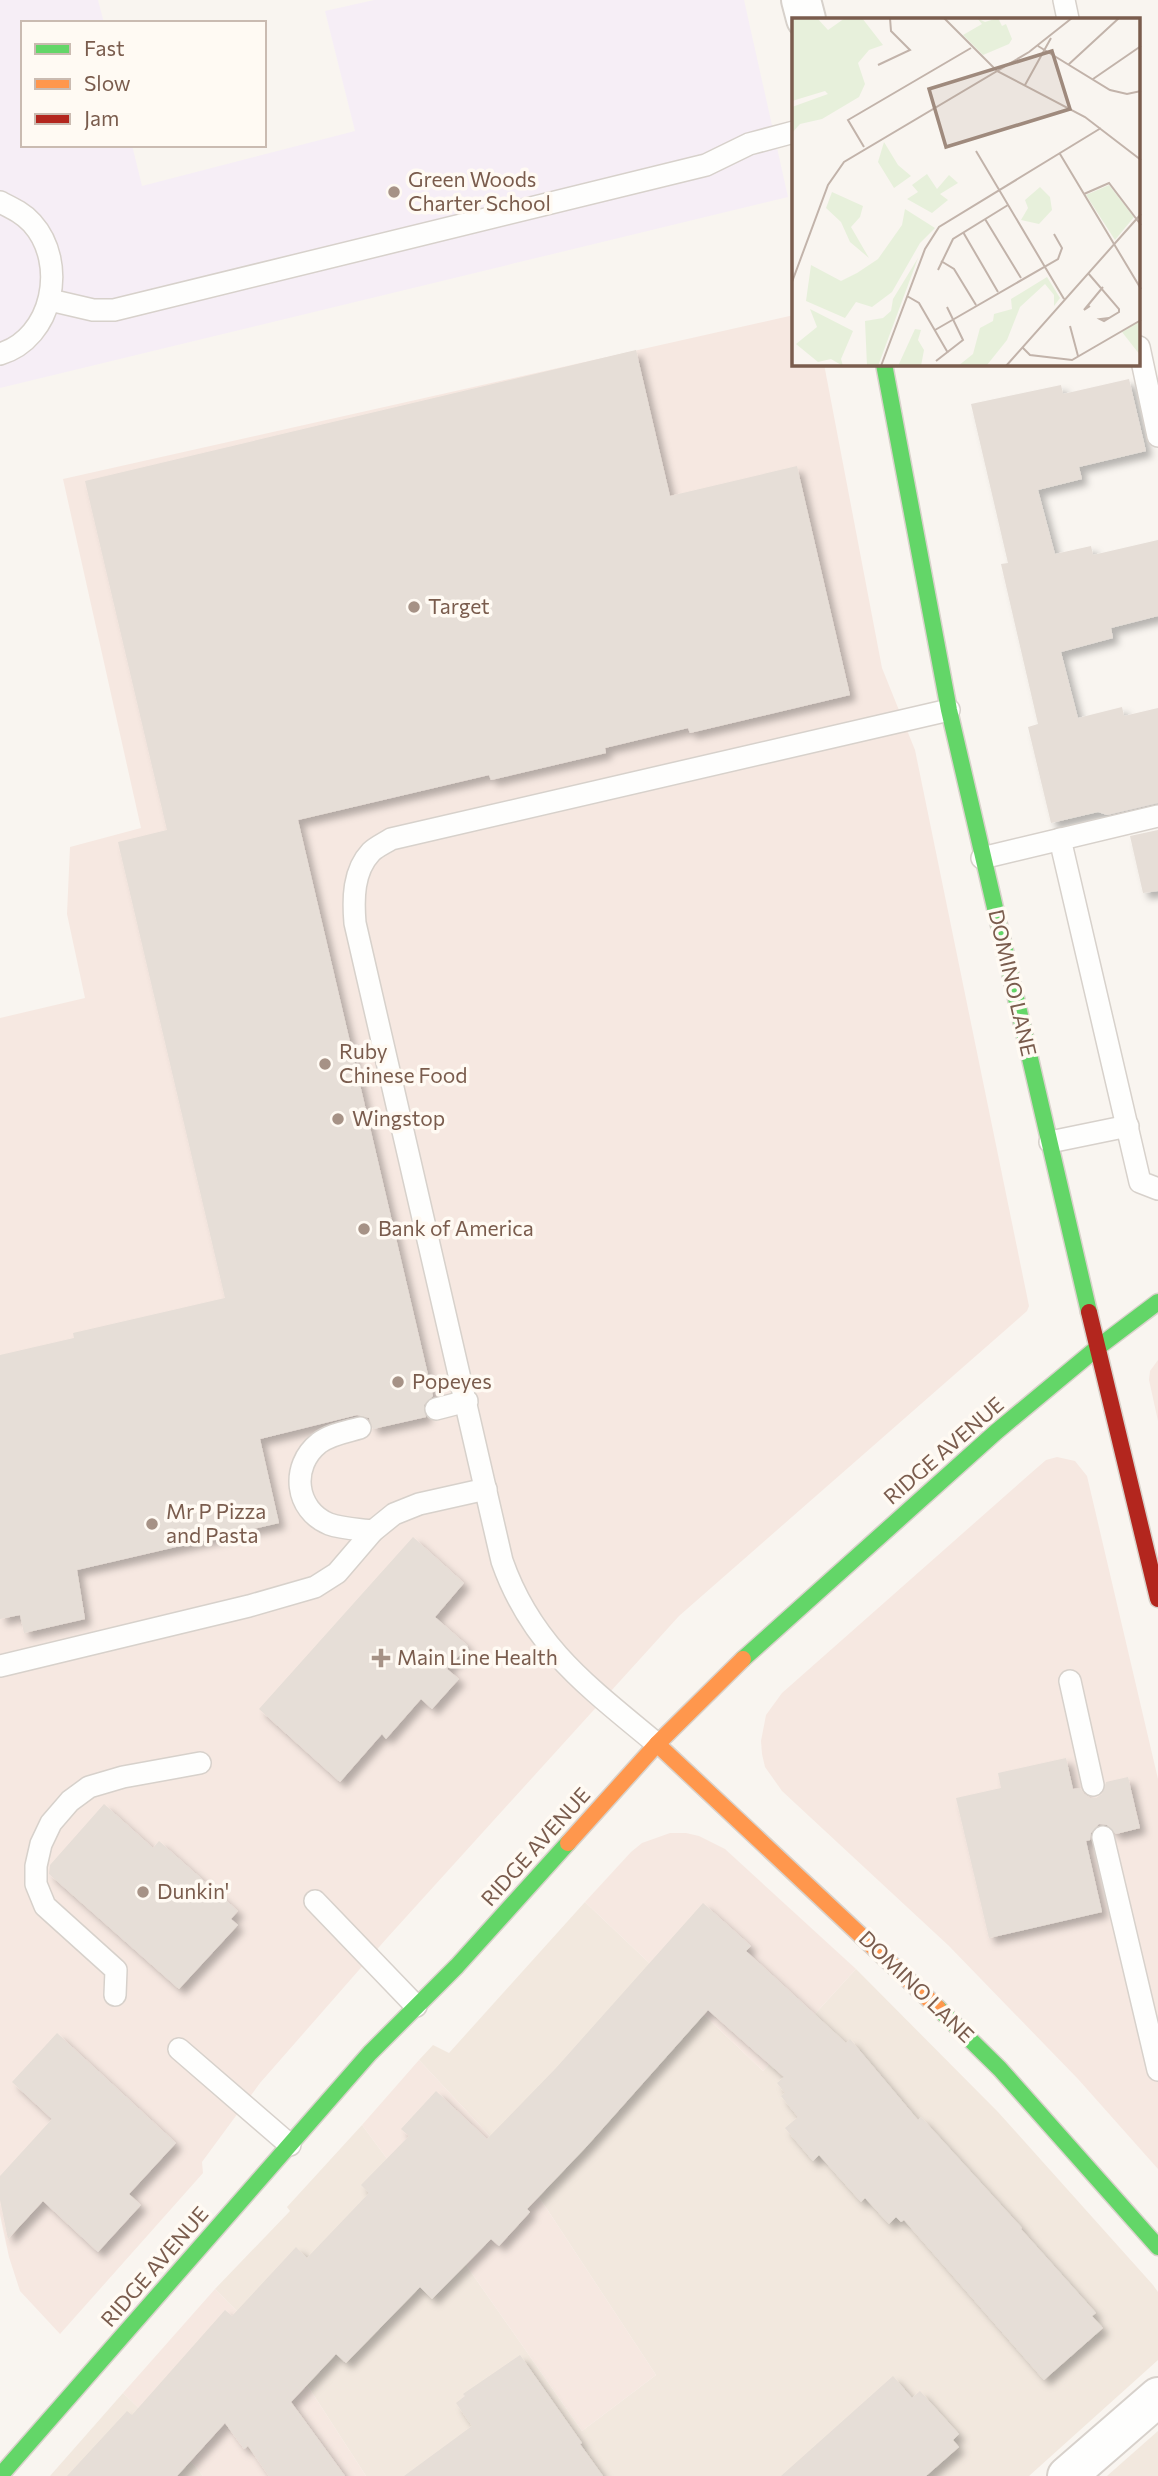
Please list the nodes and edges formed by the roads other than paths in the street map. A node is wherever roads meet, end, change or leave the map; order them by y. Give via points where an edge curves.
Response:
1 (801, 0) edge
2 (1064, 0) edge
3 (806, 18) edge
4 (1068, 18) edge
5 (792, 133) edge
6 (0, 202) edge
7 (50, 300) junction
8 (1140, 352) edge
9 (0, 354) edge
10 (884, 366) edge
11 (1158, 436) edge
12 (949, 710) junction
13 (1158, 816) edge
14 (1060, 839) junction
15 (982, 858) junction
16 (1128, 1126) junction
17 (1050, 1142) junction
18 (1158, 1189) edge
19 (1158, 1302) edge
20 (1097, 1348) junction
21 (467, 1401) junction
22 (436, 1409) dead end
23 (360, 1428) dead end
24 (486, 1489) junction
25 (373, 1531) junction
26 (1155, 1571) edge
27 (1158, 1598) edge
28 (0, 1666) edge
29 (1070, 1681) dead end
30 (657, 1744) junction
31 (200, 1763) dead end
32 (1093, 1785) dead end
33 (1103, 1837) dead end
34 (315, 1901) dead end
35 (116, 1995) dead end
36 (416, 2006) junction
37 (180, 2049) dead end
38 (1158, 2070) edge
39 (290, 2145) junction
40 (1158, 2247) edge
41 (1158, 2397) edge
42 (1, 2475) edge
43 (1067, 2476) edge

1 - 3 street
2 - 4 lane
5 - 7 lane via 749,144 706,165 114,310
6 - 7 lane via 19,211 44,241 50,262
7 - 9 lane via 26,341
8 - 11 lane
10 - 12 street, DOMINO LANE
12 - 15 street, DOMINO LANE
12 - 21 lane via 391,839 371,852 359,872 353,898 355,923
13 - 14 lane
14 - 15 lane
14 - 16 lane
15 - 17 street, DOMINO LANE
16 - 17 lane
16 - 18 lane via 1140,1182
17 - 20 street, DOMINO LANE
19 - 20 street, RIDGE AVENUE
20 - 26 street, DOMINO LANE
20 - 30 street, RIDGE AVENUE via 751,1651
21 - 22 lane
21 - 24 lane
23 - 25 lane via 317,1444 301,1469 299,1486 304,1502 321,1519
24 - 25 lane via 419,1504 394,1514
24 - 30 lane via 502,1561 525,1614 574,1675
25 - 28 lane via 337,1573 315,1587
26 - 27 street, DOMINO LANE
29 - 32 lane
30 - 36 street, RIDGE AVENUE
30 - 40 street, DOMINO LANE via 991,2060
31 - 35 lane via 89,1787 51,1823 41,1844 36,1884 44,1906 116,1970
33 - 38 lane
34 - 36 lane
36 - 39 street, RIDGE AVENUE
37 - 39 lane
39 - 42 street, RIDGE AVENUE
41 - 43 street

